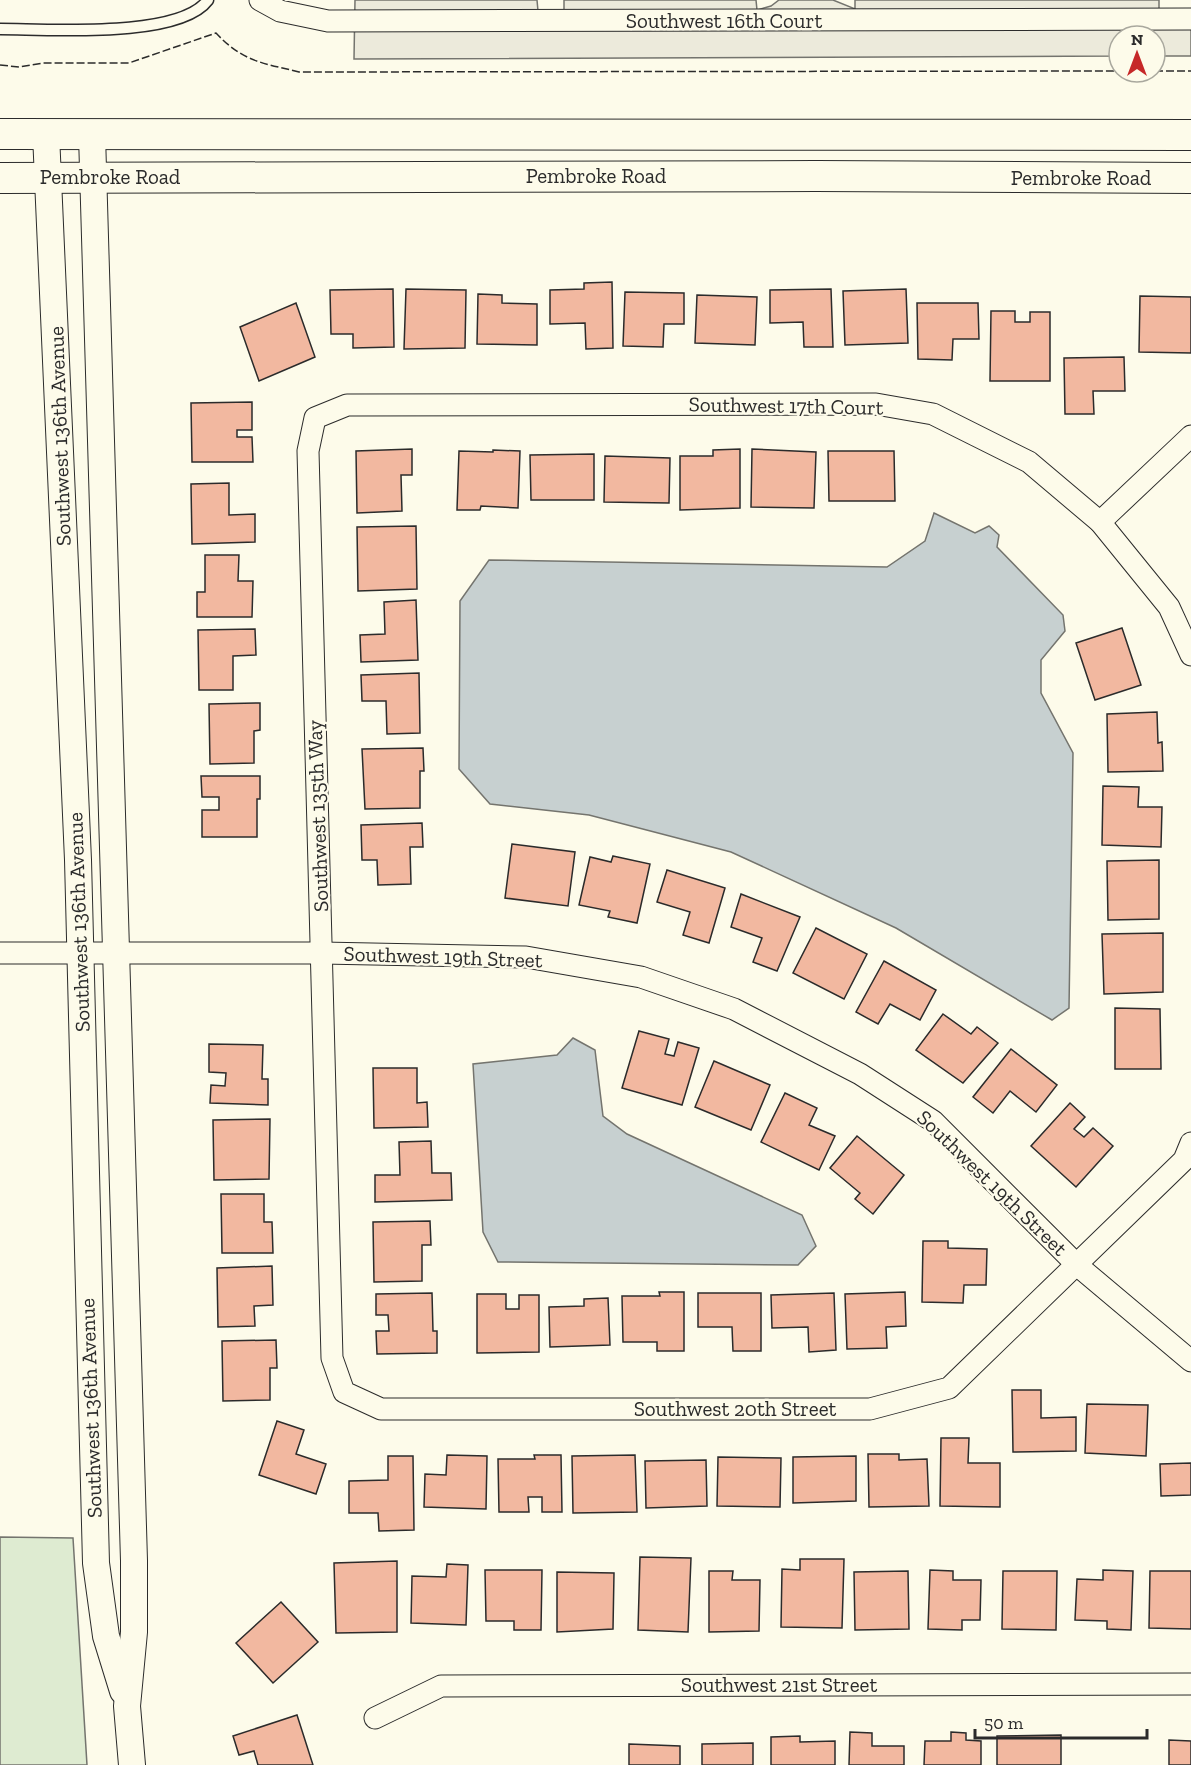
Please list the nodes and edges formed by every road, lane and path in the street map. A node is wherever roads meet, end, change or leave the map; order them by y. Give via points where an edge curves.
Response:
1 (208, 0) edge
2 (260, 0) edge
3 (805, 10) edge
4 (1191, 20) edge
5 (0, 28) edge
6 (0, 134) edge
7 (46, 134) junction
8 (92, 135) junction
9 (1191, 135) edge
10 (94, 177) junction
11 (0, 178) edge
12 (47, 178) junction
13 (1191, 178) edge
14 (315, 418) joint
15 (1191, 436) edge
16 (1100, 522) junction
17 (1191, 655) edge
18 (118, 952) junction
19 (322, 952) junction
20 (0, 953) edge
21 (80, 953) junction
22 (1191, 1143) edge
23 (1078, 1266) junction
24 (1191, 1360) edge
25 (344, 1392) joint
26 (1191, 1684) edge
27 (128, 1706) junction
28 (375, 1718) dead end
29 (132, 1765) edge

1 - 5 lane via 201,10 158,26
2 - 3 street, Southwest 16th Court via 280,11 328,21
3 - 4 street, Southwest 16th Court
6 - 7 main road, Pembroke Road
7 - 8 main road, Pembroke Road
7 - 12 street, Southwest 136th Avenue
8 - 9 main road, Pembroke Road
8 - 10 street, Southwest 136th Avenue
10 - 12 main road, Pembroke Road
10 - 13 main road, Pembroke Road
10 - 18 street, Southwest 136th Avenue via 97,382
11 - 12 main road, Pembroke Road
12 - 21 street, Southwest 136th Avenue
14 - 16 street, Southwest 17th Court via 347,405 876,404 933,414 1029,462
14 - 19 street, Southwest 135th Way via 308,451
15 - 16 street
16 - 17 street, Southwest 17th Court via 1169,607
18 - 19 street, Southwest 19th Street
18 - 21 street, Southwest 19th Street
18 - 27 street, Southwest 136th Avenue via 134,1561
19 - 23 street, Southwest 19th Street via 526,957 641,977 734,1009 860,1074 933,1121
19 - 25 street, Southwest 135th Way via 332,1358
20 - 21 street, Southwest 19th Street
21 - 27 street, Southwest 136th Avenue via 96,1563 106,1636
22 - 23 street, Southwest 20th Street via 1184,1160
23 - 24 street, Southwest 19th Street
23 - 25 street, Southwest 20th Street via 949,1388 870,1409 381,1409
26 - 28 street, Southwest 21st Street via 441,1686
27 - 29 street, Southwest 136th Avenue

